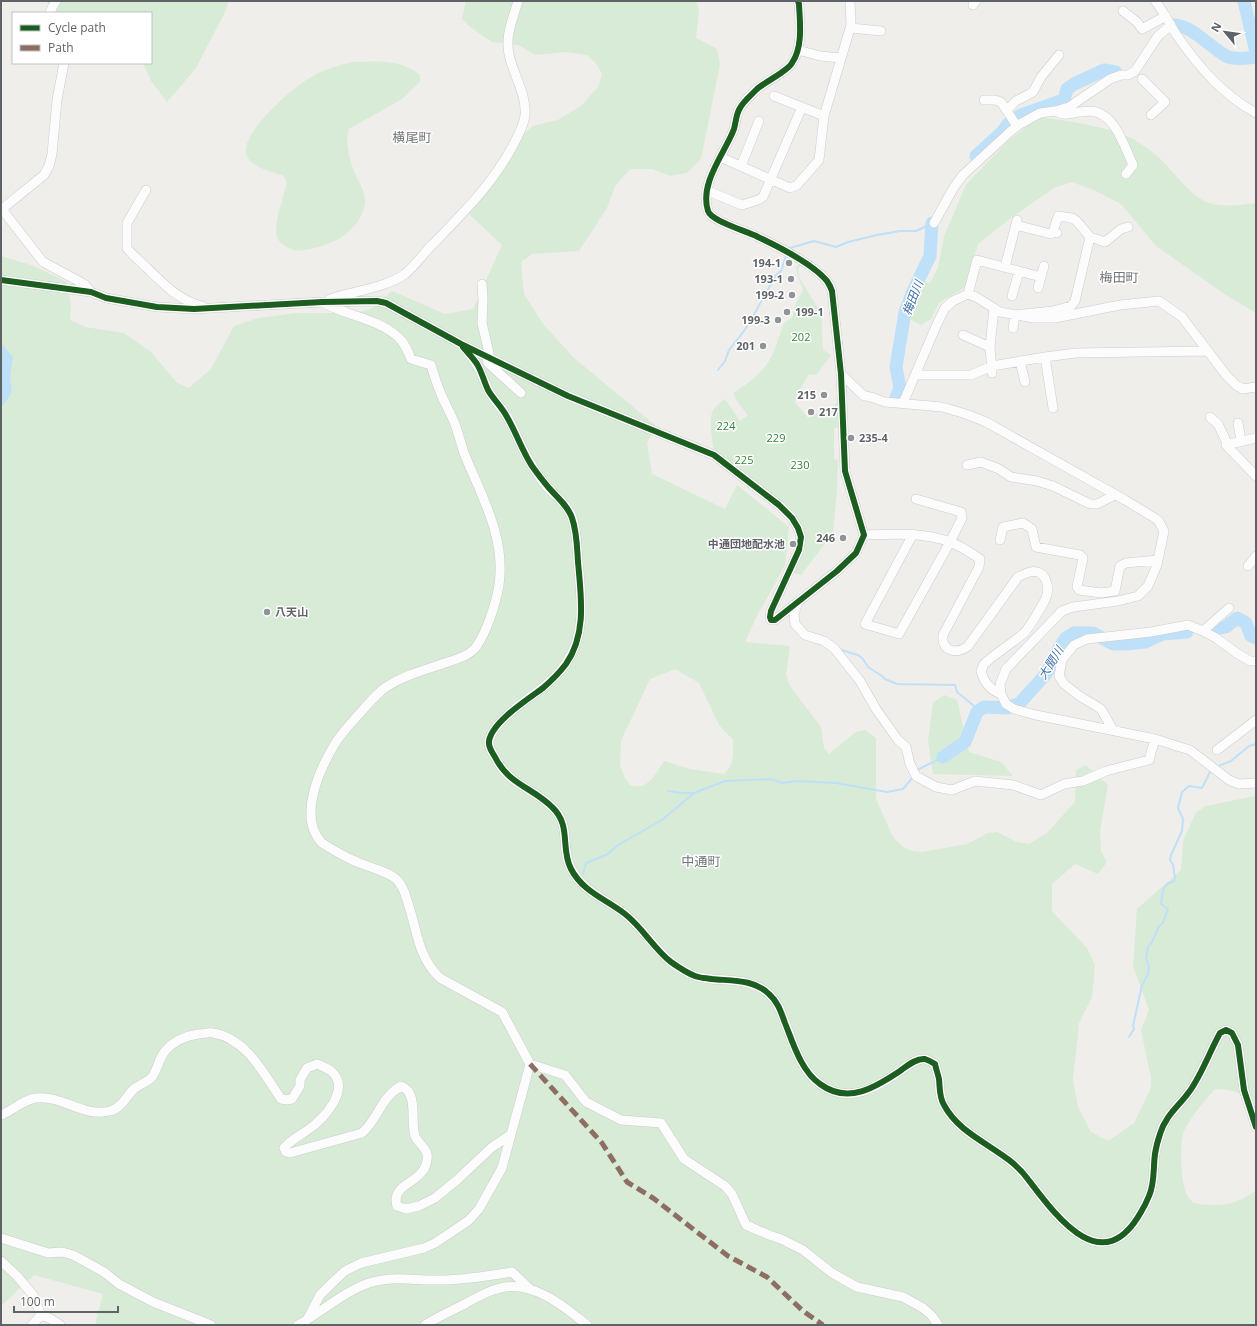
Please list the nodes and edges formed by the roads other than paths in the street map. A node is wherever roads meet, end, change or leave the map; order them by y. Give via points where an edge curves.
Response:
1 (56, 1) edge
2 (518, 1) edge
3 (798, 1) edge
4 (850, 1) edge
5 (1155, 1) edge
6 (1123, 11) dead end
7 (50, 12) edge
8 (1166, 16) junction
9 (1171, 25) junction
10 (850, 28) junction
11 (881, 31) dead end
12 (798, 50) junction
13 (1059, 56) dead end
14 (841, 58) junction
15 (64, 64) edge
16 (1128, 75) junction
17 (774, 96) dead end
18 (984, 100) dead end
19 (802, 107) junction
20 (1007, 110) junction
21 (1055, 111) junction
22 (1256, 113) edge
23 (1151, 115) dead end
24 (824, 116) junction
25 (759, 121) dead end
26 (1017, 126) junction
27 (720, 157) junction
28 (741, 166) junction
29 (1126, 174) dead end
30 (772, 180) junction
31 (146, 190) dead end
32 (708, 191) junction
33 (2, 209) edge
34 (934, 223) dead end
35 (1128, 227) dead end
36 (1090, 237) junction
37 (1044, 266) dead end
38 (1005, 267) junction
39 (1019, 271) junction
40 (1041, 277) junction
41 (1, 280) edge
42 (482, 284) dead end
43 (1038, 288) dead end
44 (91, 292) junction
45 (1011, 292) dead end
46 (968, 294) junction
47 (322, 302) junction
48 (213, 308) junction
49 (994, 308) junction
50 (1015, 315) junction
51 (1012, 328) dead end
52 (963, 335) dead end
53 (461, 344) junction
54 (990, 347) junction
55 (1208, 351) junction
56 (487, 357) junction
57 (1046, 357) junction
58 (1020, 361) junction
59 (992, 370) junction
60 (846, 372) junction
61 (916, 375) junction
62 (1025, 382) dead end
63 (1256, 387) edge
64 (845, 391) junction
65 (521, 392) dead end
66 (903, 404) junction
67 (1053, 408) dead end
68 (1210, 417) dead end
69 (1238, 423) dead end
70 (1256, 438) edge
71 (1241, 441) junction
72 (1228, 445) junction
73 (967, 465) dead end
74 (1256, 476) edge
75 (1115, 495) junction
76 (916, 498) dead end
77 (913, 534) junction
78 (864, 535) junction
79 (1000, 540) dead end
80 (950, 542) junction
81 (1256, 556) edge
82 (1158, 560) junction
83 (1248, 566) dead end
84 (798, 601) junction
85 (1229, 608) dead end
86 (1203, 631) junction
87 (1256, 662) edge
88 (1001, 694) junction
89 (1256, 720) edge
90 (1113, 730) junction
91 (1155, 739) junction
92 (1217, 750) dead end
93 (1256, 783) edge
94 (530, 1064) junction
95 (1254, 1110) edge
96 (1, 1115) edge
97 (1256, 1127) edge
98 (510, 1135) junction
99 (1, 1238) edge
100 (1, 1261) edge
101 (530, 1289) junction
102 (41, 1315) junction
103 (307, 1320) junction
104 (32, 1325) edge
105 (60, 1325) edge
106 (211, 1325) edge
107 (298, 1325) edge
108 (425, 1325) edge
109 (587, 1325) edge
110 (938, 1325) edge

1 - 7 street
2 - 47 street via 508,40 512,67 523,96 525,117 520,133 504,162 481,194 405,274 389,283
3 - 12 street
4 - 10 street
5 - 8 street
6 - 8 street via 1142,29
8 - 9 street
9 - 16 street via 1158,36 1135,71
9 - 22 street via 1196,63 1210,78 1246,108
10 - 11 street
10 - 14 street
12 - 14 street
12 - 27 street via 792,64 756,90 740,108 734,129
13 - 20 street via 1041,77 1033,92 1016,101
14 - 24 street
15 - 33 street via 49,166 44,175
16 - 21 street via 1110,80 1069,107
16 - 23 street via 1146,80 1165,102
17 - 19 street
18 - 20 street via 1001,102
19 - 24 street
19 - 30 street
20 - 26 street
21 - 26 street via 1040,113
21 - 29 street via 1066,115 1091,111 1107,117 1133,165
24 - 30 street via 819,160 798,185 790,188
25 - 28 street
26 - 34 street via 964,175 954,187
27 - 28 street
27 - 32 street
28 - 30 street
30 - 32 street via 763,197 742,205
31 - 48 street via 127,223 127,248 176,295 192,304
32 - 60 street via 708,212 715,219 758,237 801,260 822,275 832,286 838,352
33 - 44 street via 43,262 84,284
35 - 36 street via 1121,229 1105,242
36 - 38 street via 1074,219 1058,216 1056,232 1051,234 1017,222
36 - 50 street via 1075,301 1071,306 1053,311
37 - 40 street
38 - 39 street
38 - 46 street via 977,260
39 - 40 street
39 - 45 street
40 - 43 street
41 - 44 street
42 - 56 street via 482,323 489,353
44 - 48 street via 106,298 157,307
46 - 49 street
46 - 61 street via 945,308
47 - 48 street
47 - 53 street via 386,303
47 - 94 street via 381,325 399,338 412,359 431,365 440,394 490,513 500,561 499,585 490,622 476,647 451,662 406,676 386,687 375,696 336,742 320,771 313,795 313,829 322,843 398,880 404,890 424,958 434,972 440,978 502,1012
49 - 50 street
49 - 54 street
50 - 51 street
50 - 55 street via 1055,318 1159,301 1182,317
52 - 54 street
53 - 56 street
53 - 95 street via 478,365 489,392 507,416 529,462 566,506 572,516 576,532 582,602 581,621 573,652 564,666 542,688 511,711 489,740 492,752 506,774 545,801 561,817 566,855 572,872 590,891 624,913 672,963 696,977 754,984 768,993 778,1005 807,1070 814,1080 837,1094 859,1092 886,1081 918,1060 927,1059 935,1064 943,1105 954,1121 1008,1158 1023,1172 1058,1216 1085,1237 1098,1242 1105,1243 1118,1239 1134,1223 1150,1195 1160,1132 1172,1111 1190,1091 1220,1033 1226,1030 1232,1033 1238,1045 1244,1090
54 - 59 street
55 - 57 street via 1076,353
55 - 63 street via 1236,385 1243,389
56 - 65 street via 488,363
56 - 84 street via 590,406 704,450 718,457 755,486 792,518 801,537 799,550 771,611 771,620 779,618
57 - 58 street
57 - 67 street
58 - 59 street
58 - 62 street
59 - 61 street via 971,375
60 - 64 street
60 - 64 street
61 - 66 street
64 - 66 street
64 - 78 street via 845,471
66 - 75 street via 942,408 986,422
68 - 72 street via 1218,424
69 - 71 street
70 - 71 street
71 - 72 street
72 - 74 street
73 - 75 street via 980,462 1011,477 1054,486 1090,504 1097,504
75 - 82 street via 1161,524 1164,531
76 - 80 street via 961,512 962,518
77 - 78 street
77 - 80 street
77 - 80 street via 865,624 898,634
78 - 84 street via 856,553
79 - 82 street via 1003,527 1023,523 1032,529 1036,547 1080,555 1083,558 1077,587 1079,590 1101,593 1115,591 1120,566 1126,563
80 - 88 street via 980,559 979,567 943,635 942,641 951,650 961,651 968,646 1018,577 1037,572 1047,581 1049,589 1045,599 1025,633 984,664 982,671 986,684
81 - 83 street
82 - 88 street via 1148,586 1138,596 1062,611 1006,669 1000,684
84 - 91 street via 794,614 795,624 804,635 824,641 834,648 860,681 894,734 906,747 916,776 936,787 952,790 976,782 1013,785 1041,795 1064,784 1083,781 1106,771 1149,760
85 - 86 street
86 - 87 street via 1238,654
86 - 90 street via 1188,625 1087,639 1074,645 1062,660 1060,676 1064,684 1101,709
88 - 90 street via 1010,707 1036,715
89 - 92 street
90 - 91 street
91 - 93 street via 1190,750 1229,780 1239,784
94 - 98 street
94 - 110 street via 565,1075 586,1102 621,1120 661,1124 684,1159 725,1186 732,1194 746,1225 803,1250 832,1273 857,1287 902,1297 923,1308
95 - 97 street
96 - 98 street via 20,1103 36,1098 57,1100 80,1110 111,1111 124,1103 134,1089 152,1077 165,1050 178,1039 211,1033 238,1044 254,1059 281,1098 292,1099 300,1086 300,1080 311,1065 317,1064 331,1071 337,1078 338,1095 330,1108 310,1129 287,1144 284,1148 286,1152 362,1133 369,1128 386,1097 393,1090 404,1087 412,1098 417,1141 428,1156 424,1169 399,1189 395,1200 397,1206 406,1210 435,1198 490,1148
98 - 103 street via 502,1168 468,1221 424,1248 361,1263 345,1271 320,1296
99 - 106 street via 48,1253 62,1252 73,1255 153,1302
100 - 102 street via 33,1295
101 - 103 street via 512,1272 437,1281 384,1280 369,1283 348,1293
101 - 108 street via 517,1286 498,1288
101 - 109 street via 572,1312
102 - 104 street
102 - 105 street
103 - 107 street

